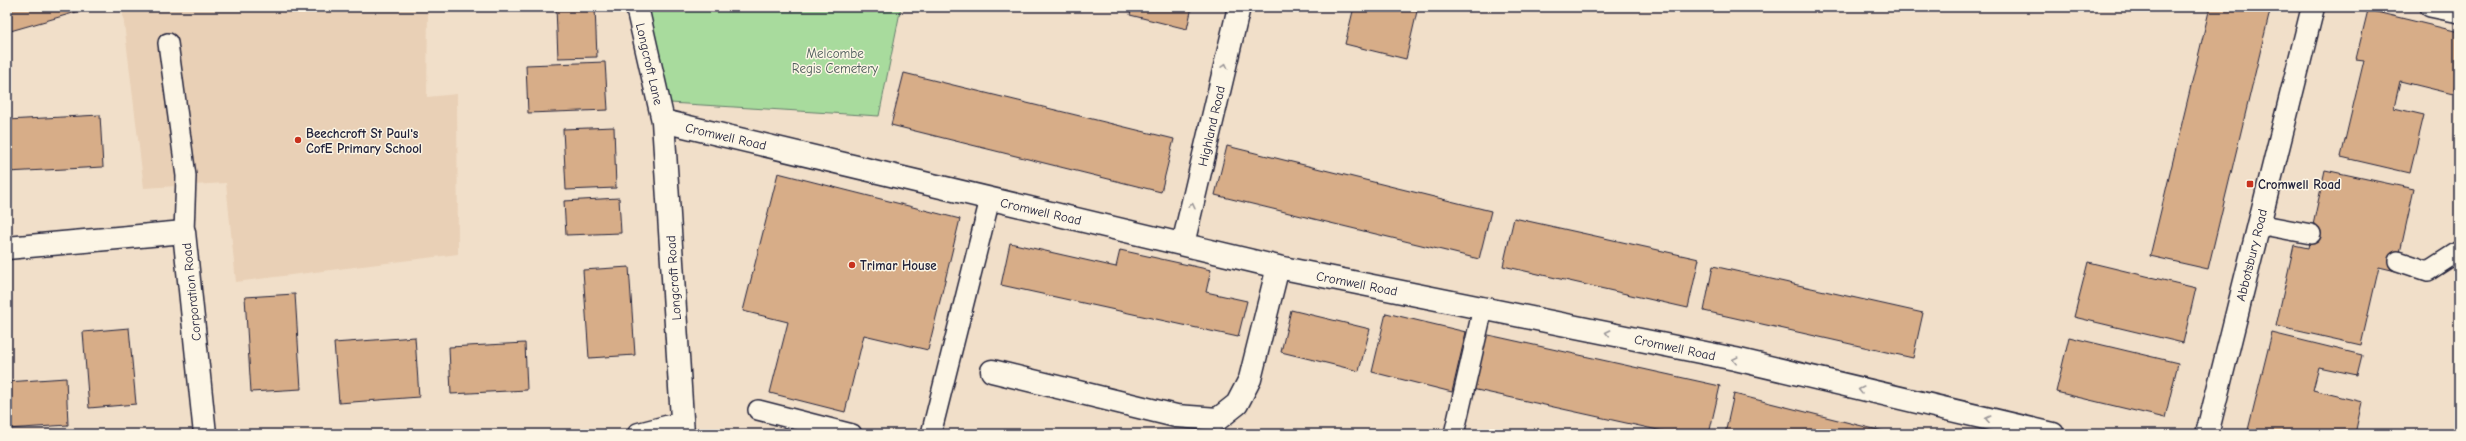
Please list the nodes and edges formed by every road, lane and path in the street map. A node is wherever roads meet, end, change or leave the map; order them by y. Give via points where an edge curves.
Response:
1 (636, 7) edge
2 (1239, 7) edge
3 (2313, 7) edge
4 (2430, 7) edge
5 (2459, 13) edge
6 (168, 43) dead end
7 (663, 121) junction
8 (990, 199) junction
9 (2258, 224) junction
10 (184, 232) junction
11 (2311, 234) dead end
12 (1183, 244) junction
13 (7, 248) edge
14 (2459, 251) edge
15 (2398, 261) dead end
16 (1278, 267) junction
17 (1483, 308) junction
18 (992, 371) dead end
19 (758, 410) dead end
20 (1216, 426) edge
21 (682, 428) edge
22 (206, 434) edge
23 (639, 434) edge
24 (852, 434) edge
25 (931, 434) edge
26 (1454, 434) edge
27 (2053, 434) edge
28 (2207, 434) edge

1 - 7 street, Longcroft Lane
12 -> 2 street, Highland Road
3 - 9 street, Abbotsbury Road
4 - 5 lane
6 - 10 lane via 186,176
7 - 8 street, Cromwell Road
7 - 21 street, Longcroft Road
8 - 12 street, Cromwell Road
8 - 25 lane
9 - 11 lane
9 - 28 street, Abbotsbury Road
10 - 13 street, Corporation Road
10 - 22 street, Corporation Road
12 - 16 street, Cromwell Road
14 - 15 lane via 2428,271
16 - 17 street, Cromwell Road
16 - 20 street via 1250,379 1237,404
17 - 26 lane
27 -> 17 street, Cromwell Road via 1735,359
18 - 20 street
19 - 24 lane
21 - 23 street

